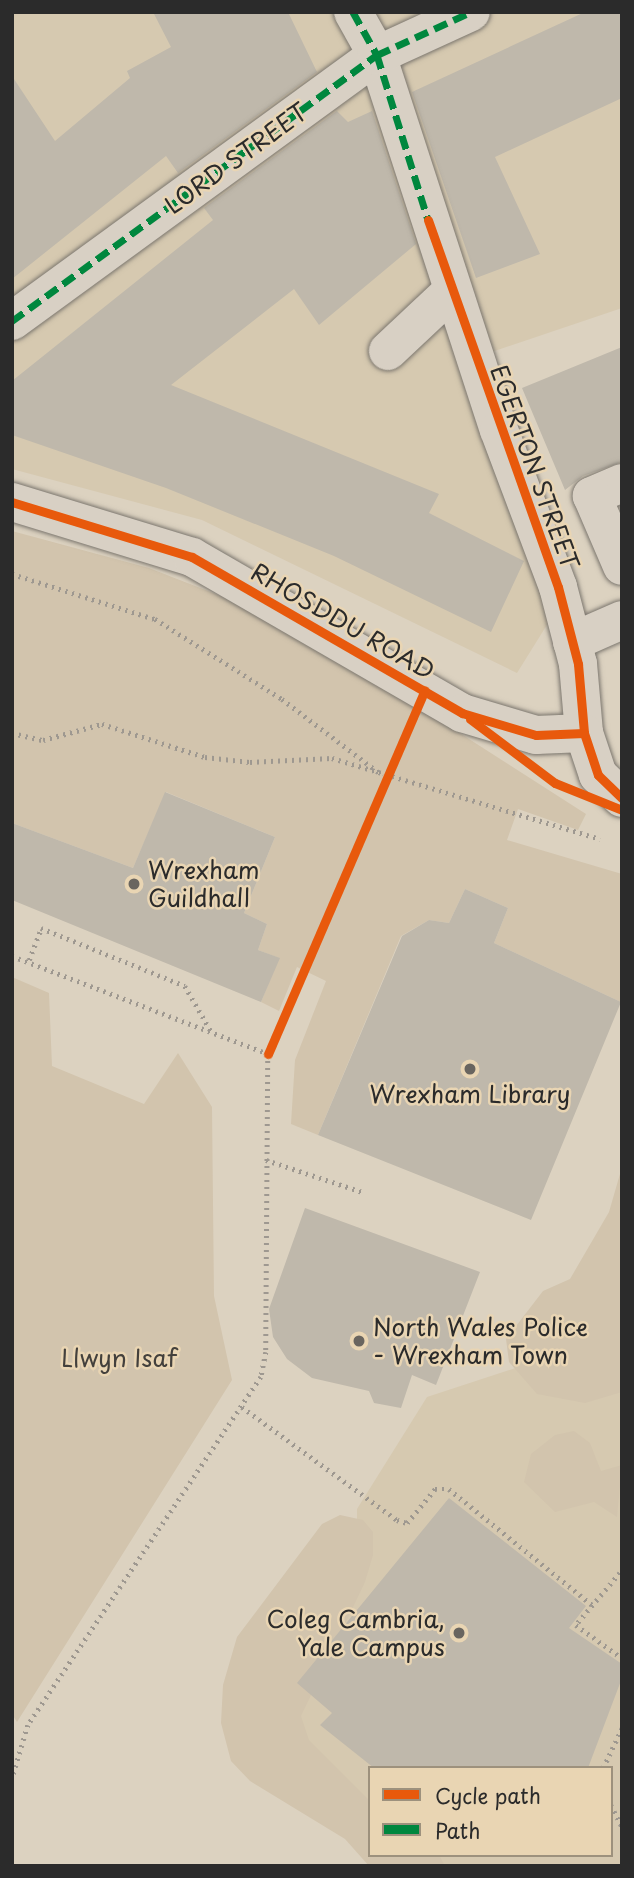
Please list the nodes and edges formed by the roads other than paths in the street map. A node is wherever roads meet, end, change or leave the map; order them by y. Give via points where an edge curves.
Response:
1 (353, 12) edge
2 (471, 12) edge
3 (377, 55) junction
4 (452, 291) junction
5 (12, 321) edge
6 (388, 351) dead end
7 (622, 483) edge
8 (12, 502) edge
9 (622, 566) edge
10 (622, 620) edge
11 (572, 642) junction
12 (584, 733) junction
13 (622, 798) edge

1 - 3 street, EGERTON STREET
2 - 3 street, LORD STREET
3 - 4 street, EGERTON STREET
3 - 5 street, LORD STREET
4 - 6 street
4 - 11 street, EGERTON STREET via 558,587
7 - 9 street via 592,496
8 - 12 street, RHOSDDU ROAD via 192,557 462,713 536,735
10 - 11 street
11 - 12 street, EGERTON STREET
12 - 13 street via 598,775

